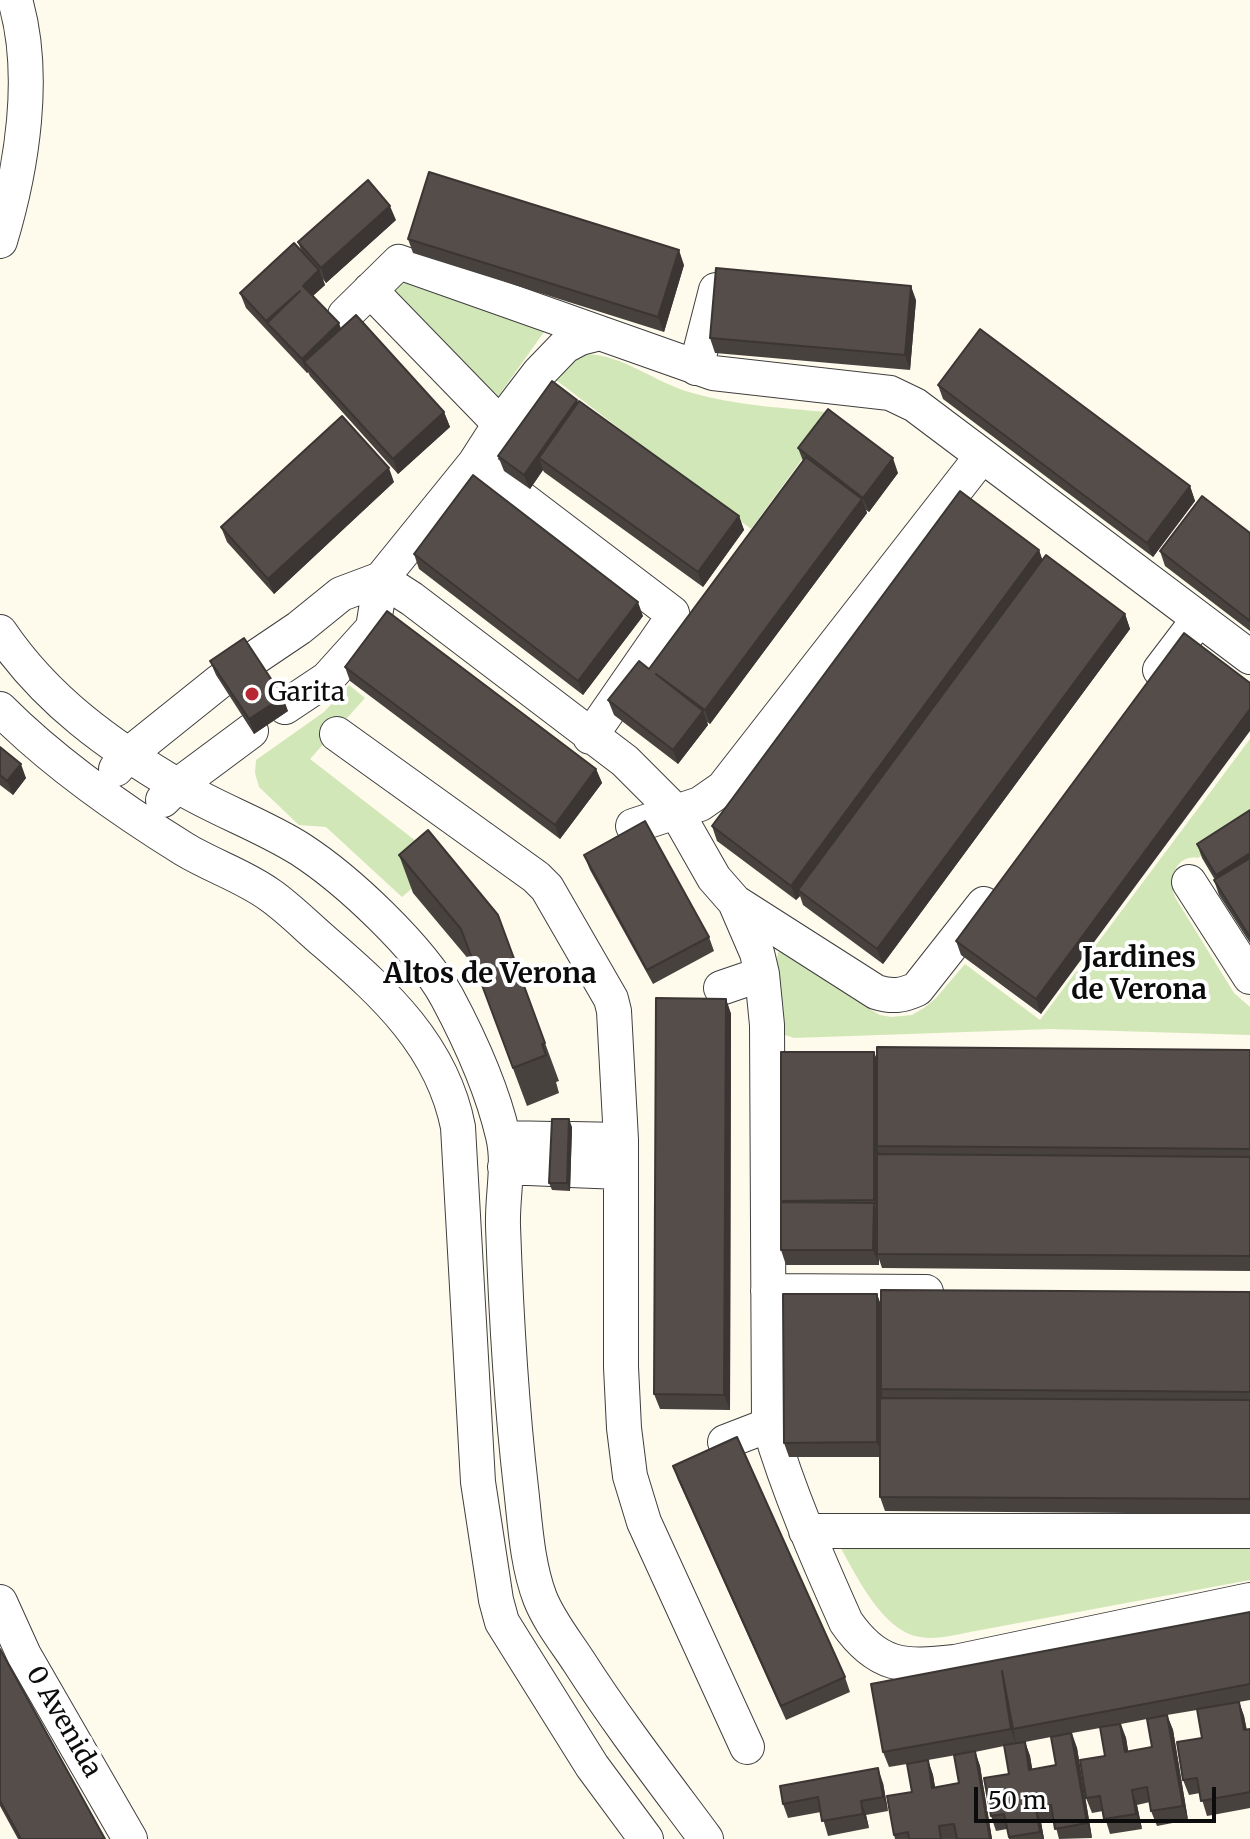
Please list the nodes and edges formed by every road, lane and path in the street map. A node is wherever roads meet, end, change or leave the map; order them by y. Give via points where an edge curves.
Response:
1 (15, 0) edge
2 (0, 241) edge
3 (370, 290) junction
4 (716, 290) edge
5 (345, 315) dead end
6 (600, 333) junction
7 (696, 368) junction
8 (500, 424) junction
9 (982, 456) junction
10 (475, 463) junction
11 (381, 579) junction
12 (1198, 620) junction
13 (0, 632) edge
14 (1250, 657) edge
15 (253, 659) edge
16 (220, 681) edge
17 (1142, 695) edge
18 (285, 707) edge
19 (0, 709) edge
20 (251, 731) edge
21 (337, 734) dead end
22 (590, 737) junction
23 (129, 754) junction
24 (177, 786) junction
25 (99, 790) junction
26 (677, 813) junction
27 (143, 821) junction
28 (633, 826) edge
29 (1001, 882) edge
30 (1189, 882) dead end
31 (735, 902) junction
32 (762, 974) junction
33 (1250, 977) edge
34 (721, 988) dead end
35 (504, 1154) junction
36 (621, 1156) junction
37 (460, 1164) junction
38 (768, 1291) junction
39 (955, 1292) edge
40 (769, 1425) junction
41 (725, 1442) edge
42 (806, 1531) junction
43 (1250, 1531) edge
44 (1250, 1600) edge
45 (0, 1602) edge
46 (747, 1747) dead end
47 (130, 1839) edge
48 (646, 1839) edge
49 (706, 1839) edge

1 - 2 street via 24,98 15,184
3 - 5 street
3 - 6 street via 399,262
3 - 8 street
4 - 7 street
6 - 7 street
6 - 8 street via 557,353
7 - 9 street via 923,398
8 - 10 street
9 - 12 street
9 - 26 street via 723,788
10 - 11 street
10 - 22 street via 672,613
11 - 15 street via 341,594
11 - 18 street via 373,628 327,679
11 - 22 street
12 - 14 street
12 - 17 street
13 - 23 street via 56,699
16 - 23 street
19 - 25 street
20 - 24 street
21 - 36 street via 547,888 611,999
22 - 26 street via 625,761
23 - 24 street
23 - 25 street
24 - 27 street
24 - 35 street via 320,863 408,944 458,1019 484,1078
25 - 27 street
26 - 28 street
26 - 31 street via 714,878
27 - 37 street via 269,894 378,987 411,1025 453,1103
29 - 31 street via 928,978 917,989 891,996 876,992
30 - 33 street
31 - 32 street
32 - 34 street
32 - 38 street via 784,1056
35 - 36 street
35 - 37 street
35 - 49 street via 512,1386 534,1578 541,1600 593,1684
36 - 46 street via 621,1367 630,1476 644,1522
37 - 48 street via 478,1482 502,1622 592,1766
38 - 39 street
38 - 40 street
40 - 41 street
40 - 42 street
42 - 43 street
42 - 44 street via 846,1622 867,1648 895,1663 955,1662
45 - 47 street, 0 Avenida via 24,1655

